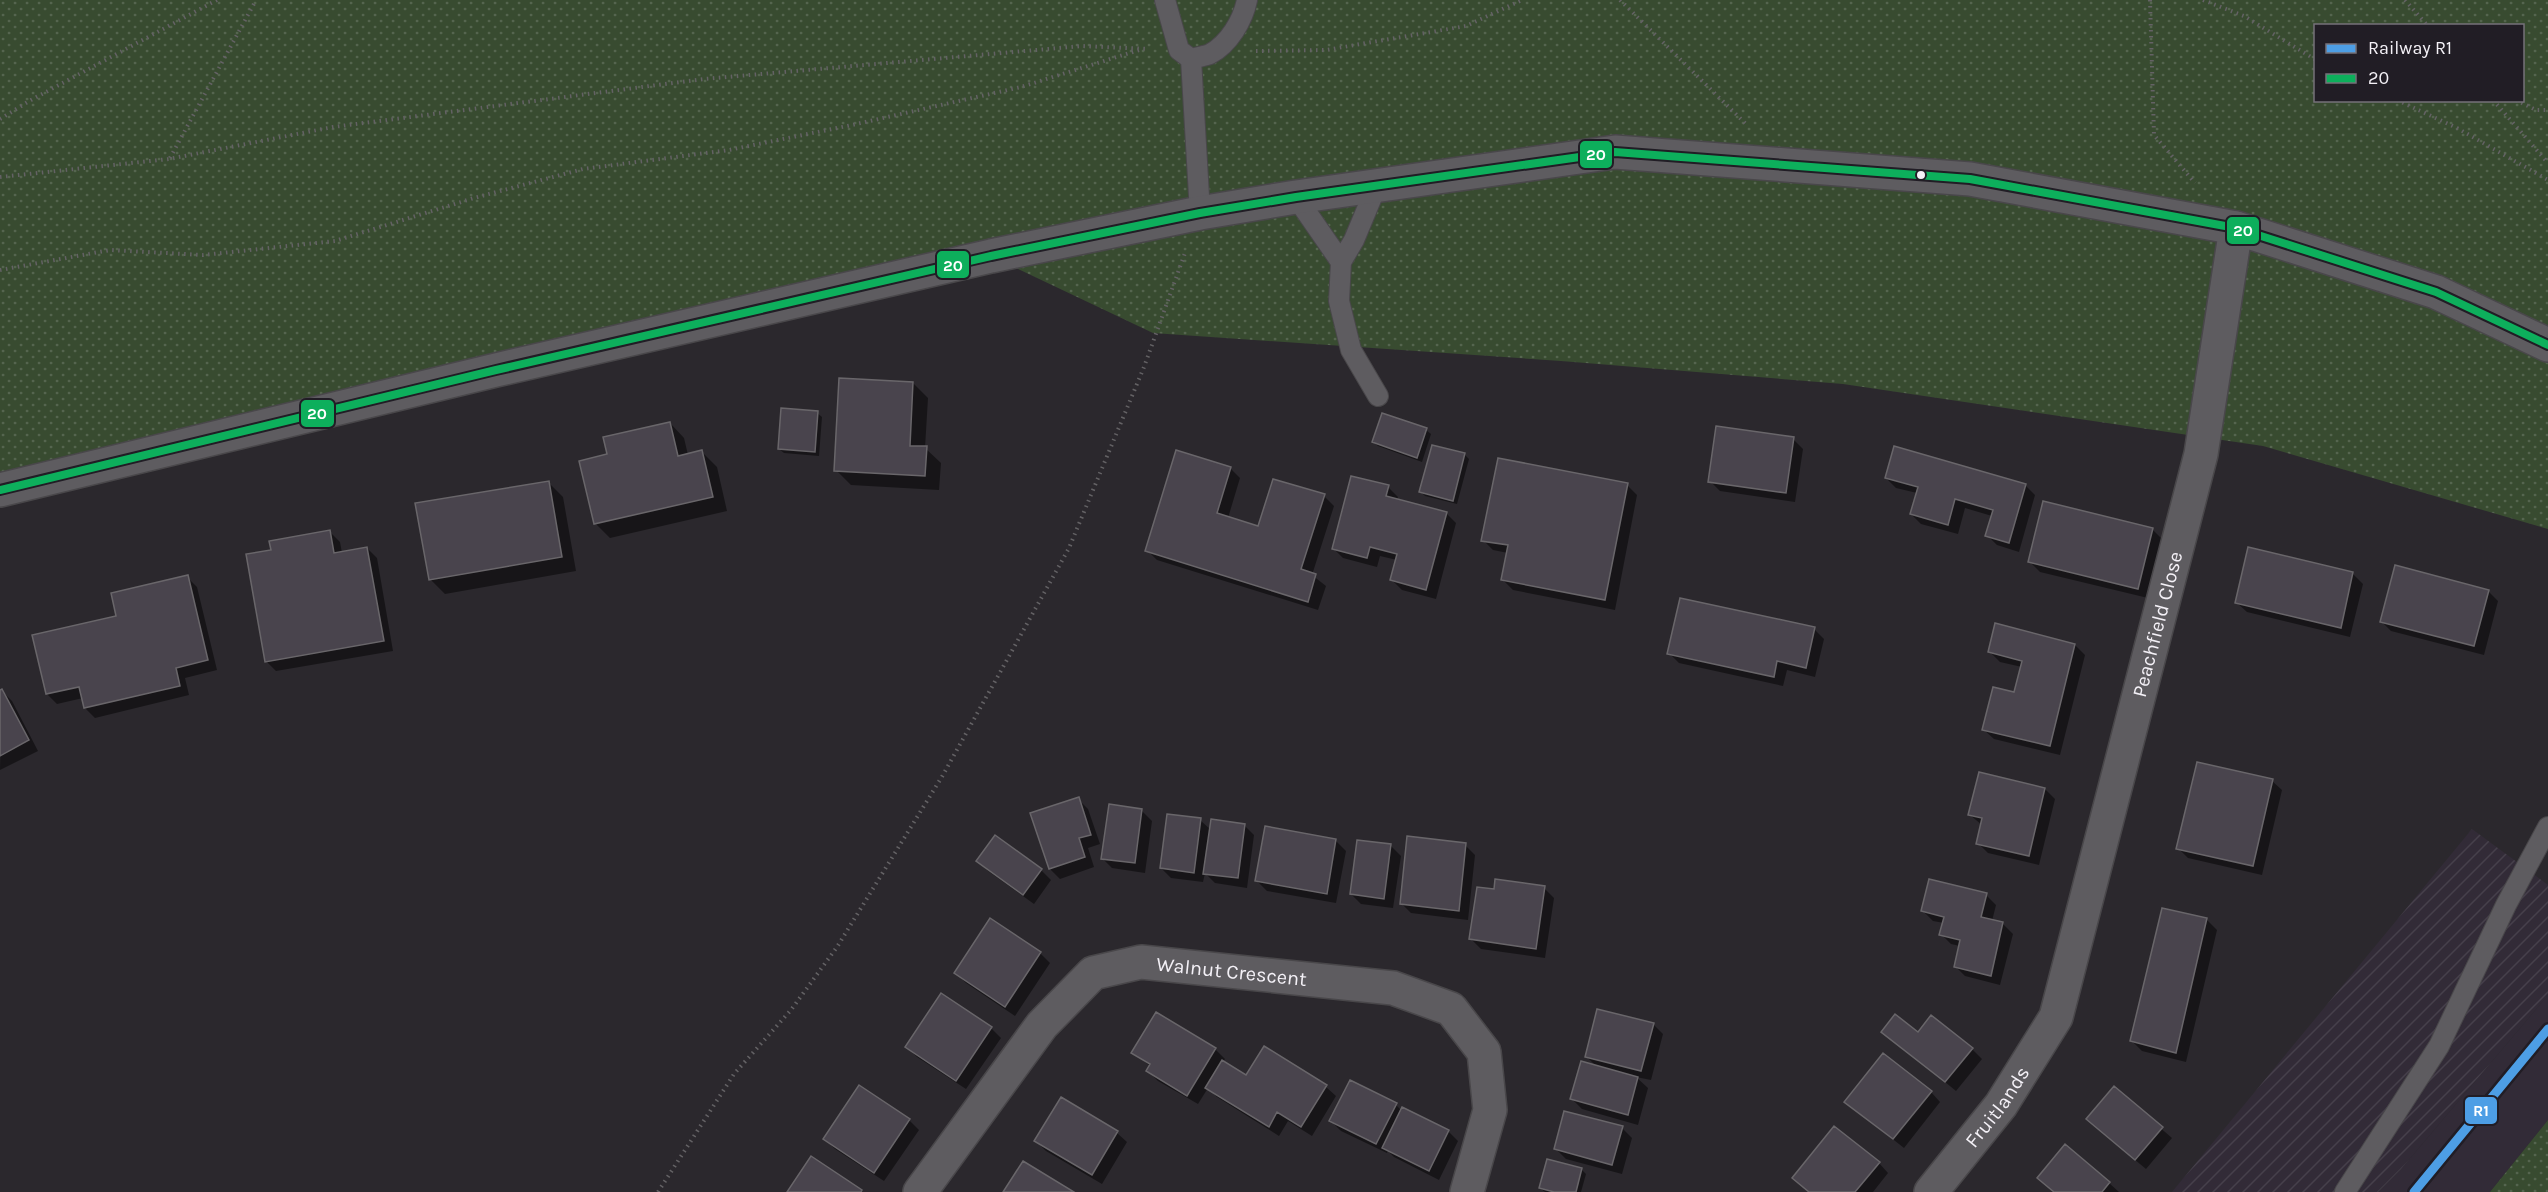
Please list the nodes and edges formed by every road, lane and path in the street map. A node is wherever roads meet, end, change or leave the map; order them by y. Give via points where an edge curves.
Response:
1 (217, 0) edge
2 (256, 0) edge
3 (1165, 0) edge
4 (1247, 0) edge
5 (1522, 0) edge
6 (1620, 0) edge
7 (2150, 0) edge
8 (2203, 0) edge
9 (2405, 0) edge
10 (2426, 24) edge
11 (1143, 48) junction
12 (1211, 53) junction
13 (1185, 54) junction
14 (2314, 59) edge
15 (2401, 102) edge
16 (2495, 102) edge
17 (2520, 102) edge
18 (2548, 110) edge
19 (0, 119) edge
20 (169, 159) junction
21 (2548, 163) edge
22 (1787, 165) junction
23 (0, 177) edge
24 (2548, 180) edge
25 (1377, 185) junction
26 (2198, 186) dead end
27 (1296, 197) junction
28 (1200, 213) junction
29 (2236, 228) junction
30 (1341, 262) junction
31 (0, 270) edge
32 (2548, 345) edge
33 (1378, 396) dead end
34 (0, 490) edge
35 (2548, 827) edge
36 (2056, 1017) joint
37 (658, 1192) edge
38 (920, 1192) edge
39 (1467, 1192) edge
40 (1931, 1192) edge
41 (2345, 1192) edge

1 - 19 path
2 - 20 path
3 - 13 lane
4 - 12 lane via 1233,32
5 - 12 path via 1466,26 1326,50
6 - 22 path
7 - 26 path via 2154,135
8 - 14 path via 2244,16
9 - 10 path
11 - 13 path
11 - 20 path via 1082,46 704,79 333,127
11 - 31 path via 1022,87 852,125 729,150 583,169 334,241 203,255 110,250
12 - 13 lane
13 - 28 lane
15 - 24 path via 2457,128
16 - 21 path
17 - 18 path via 2536,110
20 - 23 path
22 - 25 street via 1615,152
22 - 29 street via 1970,179
25 - 27 street
25 - 30 lane
27 - 28 street
27 - 30 lane
28 - 34 street via 991,256 496,370
28 - 37 path via 1144,367 1063,558 943,775 837,947 791,1010 734,1074
29 - 32 street via 2436,292
29 - 36 street, Peachfield Close via 2201,454
30 - 33 lane via 1339,301 1351,350
35 - 41 lane via 2439,1046
36 - 40 street, Fruitlands via 2001,1105
38 - 39 street, Walnut Crescent via 1042,1025 1093,973 1141,962 1393,988 1451,1009 1484,1052 1490,1110

